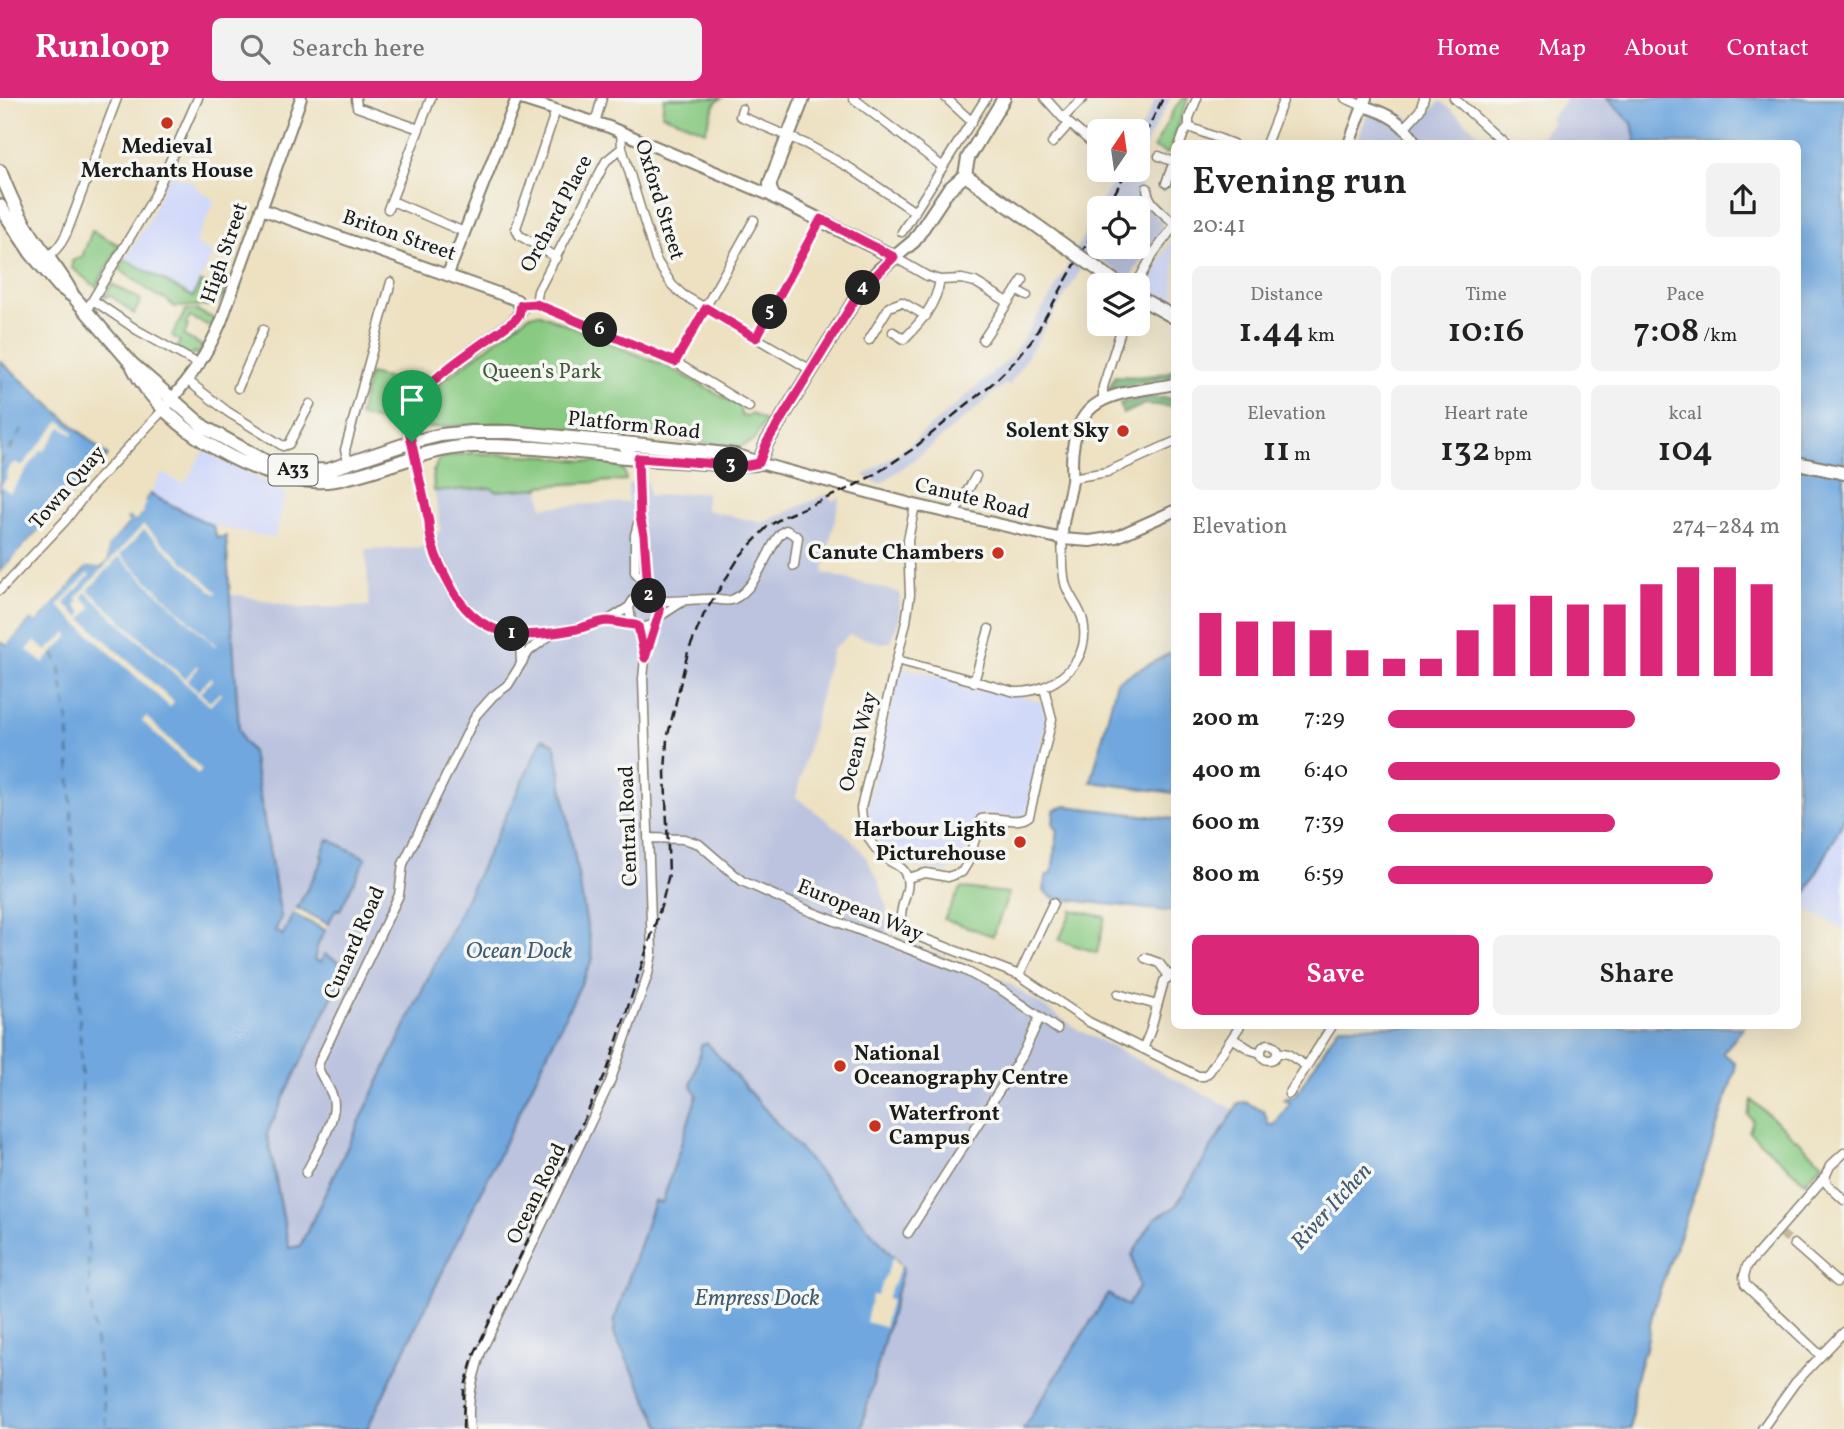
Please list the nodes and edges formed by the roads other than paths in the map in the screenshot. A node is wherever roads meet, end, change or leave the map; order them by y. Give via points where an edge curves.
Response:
1 (117, 98) edge
2 (198, 98) edge
3 (301, 98) edge
4 (356, 98) edge
5 (431, 98) edge
6 (517, 98) edge
7 (602, 98) edge
8 (803, 98) edge
9 (946, 98) edge
10 (986, 98) edge
11 (1004, 98) edge
12 (1045, 98) edge
13 (1083, 98) edge
14 (1197, 98) edge
15 (1284, 98) edge
16 (1345, 98) edge
17 (1423, 98) edge
18 (1454, 98) edge
19 (857, 99) edge
20 (1365, 102) edge
21 (742, 109) dead end
22 (556, 110) junction
23 (1066, 121) junction
24 (595, 122) junction
25 (972, 122) junction
26 (1189, 127) junction
27 (1405, 127) junction
28 (419, 129) junction
29 (621, 132) junction
30 (788, 136) junction
31 (1087, 138) edge
32 (1181, 140) edge
33 (1223, 140) edge
34 (1268, 140) edge
35 (1351, 140) edge
36 (1413, 140) edge
37 (1501, 140) edge
38 (1052, 143) dead end
39 (622, 148) junction
40 (1159, 156) dead end
41 (1171, 160) edge
42 (943, 167) junction
43 (1171, 169) edge
44 (0, 171) edge
45 (965, 175) junction
46 (744, 183) junction
47 (770, 183) junction
48 (1166, 183) dead end
49 (1147, 188) dead end
50 (774, 197) junction
51 (0, 206) edge
52 (261, 209) junction
53 (915, 212) junction
54 (821, 219) junction
55 (754, 220) dead end
56 (1171, 222) edge
57 (1171, 229) edge
58 (464, 232) junction
59 (902, 232) dead end
60 (894, 257) junction
61 (42, 258) junction
62 (557, 258) junction
63 (1103, 273) edge
64 (1143, 273) edge
65 (447, 274) junction
66 (940, 280) junction
67 (1023, 280) dead end
68 (391, 282) dead end
69 (1017, 289) junction
70 (1027, 296) dead end
71 (1008, 302) junction
72 (536, 304) junction
73 (1150, 304) edge
74 (90, 305) junction
75 (521, 305) junction
76 (706, 308) junction
77 (1171, 315) edge
78 (926, 316) junction
79 (981, 324) dead end
80 (263, 330) dead end
81 (990, 330) junction
82 (893, 332) dead end
83 (1119, 336) edge
84 (756, 338) junction
85 (904, 339) junction
86 (869, 340) dead end
87 (983, 340) dead end
88 (900, 348) dead end
89 (675, 362) junction
90 (200, 365) junction
91 (806, 367) dead end
92 (188, 381) junction
93 (1171, 385) edge
94 (238, 388) dead end
95 (1103, 399) junction
96 (168, 404) junction
97 (310, 404) dead end
98 (749, 407) dead end
99 (412, 442) junction
100 (1171, 443) edge
101 (618, 444) junction
102 (415, 456) junction
103 (638, 458) junction
104 (759, 463) junction
105 (1801, 464) edge
106 (348, 465) junction
107 (1844, 473) edge
108 (976, 476) dead end
109 (1072, 478) junction
110 (915, 505) junction
111 (1171, 512) edge
112 (954, 514) junction
113 (1062, 539) junction
114 (794, 566) dead end
115 (0, 590) edge
116 (653, 598) junction
117 (682, 602) junction
118 (629, 607) junction
119 (657, 620) junction
120 (607, 621) junction
121 (636, 625) junction
122 (989, 629) dead end
123 (554, 633) junction
124 (520, 636) junction
125 (645, 658) junction
126 (897, 660) junction
127 (521, 663) junction
128 (974, 682) junction
129 (1044, 688) junction
130 (648, 838) junction
131 (907, 878) junction
132 (1053, 902) dead end
133 (1145, 958) dead end
134 (1171, 974) edge
135 (1019, 975) junction
136 (642, 991) joint
137 (1118, 993) dead end
138 (1157, 1004) junction
139 (1040, 1017) junction
140 (1057, 1029) dead end
141 (1238, 1029) edge
142 (1330, 1029) edge
143 (1232, 1038) junction
144 (1143, 1049) junction
145 (1306, 1066) junction
146 (1289, 1094) dead end
147 (1844, 1153) edge
148 (306, 1173) dead end
149 (1825, 1177) junction
150 (1844, 1200) edge
151 (908, 1233) dead end
152 (1794, 1244) tunnel mouth
153 (1837, 1282) dead end
154 (1844, 1332) edge
155 (1821, 1356) junction
156 (470, 1429) edge
157 (1762, 1429) edge

1 - 61 street via 67,232 61,244
2 - 74 street via 155,195
3 - 52 street, High Street
4 - 28 street via 357,107
5 - 28 street
6 - 22 street
6 - 58 street
7 - 24 street
8 - 30 main road
9 - 25 street
10 - 25 street
11 - 45 main road via 972,151
12 - 23 street
13 - 23 street
14 - 26 street
15 - 34 street
16 - 20 street
17 - 27 street via 1420,110
18 - 37 street
19 - 42 street
20 - 27 street
20 - 35 street
21 - 30 street via 740,116
22 - 24 street
22 - 62 street via 516,228
23 - 31 street
23 - 38 street
24 - 29 street
25 - 42 street
26 - 32 street
26 - 33 street
27 - 36 street
28 - 58 street via 390,205
29 - 39 street, Oxford Street
29 - 46 street
30 - 47 main road
30 - 53 street via 850,168
39 - 62 street, Orchard Place via 607,160
39 - 76 street, Oxford Street via 663,274 683,295
40 - 41 street
42 - 53 street
43 - 48 street
44 - 61 main road, A33
45 - 60 main road via 948,190 914,241
45 - 63 main road, bridge
46 - 47 street
46 - 50 street
47 - 50 main road
49 - 56 street via 1152,203
50 - 54 main road
51 - 61 main road, A33
52 - 65 street, Briton Street
52 - 90 street, High Street via 221,323
53 - 59 street
54 - 60 main road
54 - 84 street
55 - 76 street
57 - 64 street
58 - 65 street
60 - 66 street
60 - 104 main road via 861,290 767,442
61 - 74 main road, A33 via 59,286
62 - 72 street, Orchard Place via 538,291
65 - 75 street, Briton Street via 513,297
66 - 71 street via 969,280
66 - 78 street
67 - 69 street
68 - 106 street via 345,450
69 - 70 street
69 - 71 street
71 - 81 street
72 - 75 street
72 - 89 street
73 - 77 main road
74 - 90 street
74 - 96 main road, A33 via 131,363
75 - 99 street via 515,320 415,400 409,413
76 - 84 street, Oxford Street
76 - 89 street
78 - 85 street
78 - 86 street via 902,302 889,307
79 - 81 street
80 - 94 street
81 - 87 street
82 - 85 street
83 - 95 street
84 - 91 street, Oxford Street
85 - 88 street
89 - 98 street
90 - 92 street, High Street
92 - 96 street, High Street
92 - 97 street via 285,446
93 - 95 street
95 - 109 street via 1081,419
96 - 102 main road, A33 via 178,423 204,440 286,479 334,480
96 - 106 main road, A33 via 272,465 298,471
96 - 115 street, Town Quay
99 - 101 main road, Platform Road / A33 via 441,435 510,432
99 - 102 street
99 - 106 main road, A33
100 - 109 street via 1107,472
101 - 103 street
101 - 104 main road, Platform Road / A33 via 732,455
102 - 103 main road, Platform Road / A33 via 472,446
102 - 124 street via 429,536 451,587 475,619
103 - 104 main road, Platform Road / A33 via 744,466
103 - 116 street via 640,517
104 - 110 street, Canute Road
105 - 107 main road
108 - 112 street
109 - 113 street
110 - 112 street, Canute Road
110 - 126 street, Ocean Way via 908,543 909,603
111 - 113 street, Canute Road via 1116,537
112 - 113 street, Canute Road
113 - 129 street via 1065,584 1081,613 1084,636 1071,669
114 - 117 street via 798,537 781,531 752,583 734,599
116 - 117 street
116 - 118 street via 639,596
116 - 119 street
117 - 119 street
118 - 120 street
118 - 121 street via 629,617
119 - 121 street via 646,628
119 - 125 street, Central Road
120 - 121 street
120 - 123 street
121 - 125 street, Central Road
122 - 128 street
123 - 124 street
123 - 127 street, Cunard Road
124 - 127 street
125 - 130 street, Central Road
126 - 128 street
126 - 131 street, Ocean Way via 865,785 862,815 876,849 902,868
127 - 148 street, Cunard Road via 508,685 476,715 403,864 399,895 320,1060 318,1067 334,1100 334,1111
128 - 129 street via 1015,692
129 - 131 street via 1052,719 1029,817 1021,821 981,819 962,872
130 - 136 street, Central Road via 652,953
130 - 139 street, European Way via 691,841 743,881 964,970
131 - 135 street via 901,915 909,931
132 - 135 street
133 - 134 street
134 - 138 street
135 - 144 street via 1089,1022
136 - 156 street, Ocean Road via 610,1082 481,1352 468,1414
137 - 138 street
138 - 144 street via 1159,1016
139 - 140 street, European Way
139 - 151 street via 1024,1052
141 - 143 street
142 - 145 street
143 - 144 street via 1202,1076
143 - 145 street via 1269,1060 1277,1052
145 - 146 street
147 - 149 street
149 - 150 street
149 - 155 street via 1747,1266 1744,1276 1745,1284
152 - 153 street
154 - 155 street
155 - 157 street

